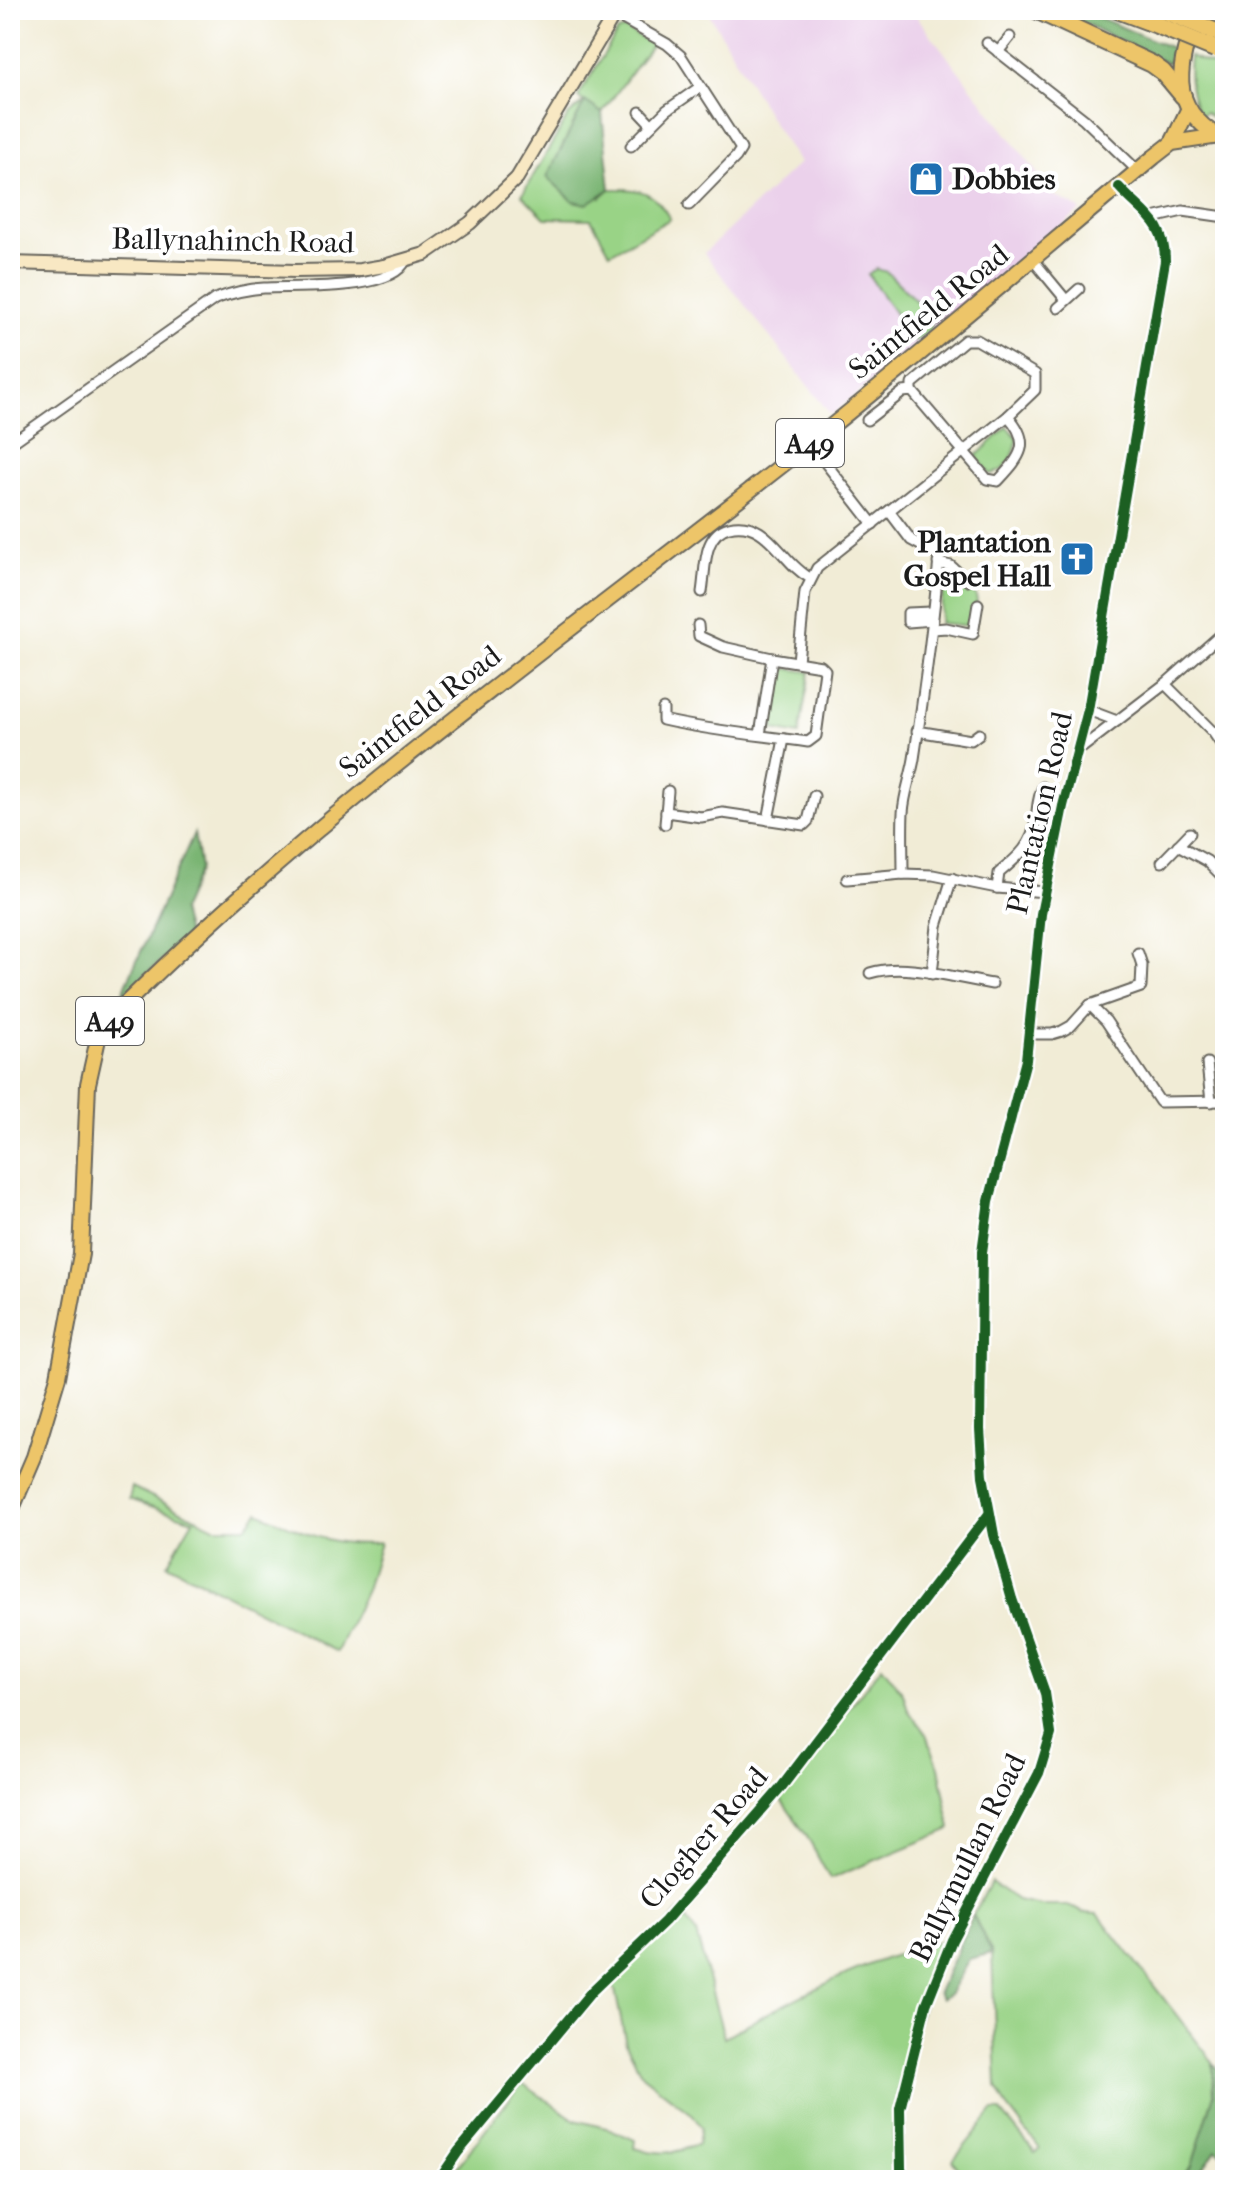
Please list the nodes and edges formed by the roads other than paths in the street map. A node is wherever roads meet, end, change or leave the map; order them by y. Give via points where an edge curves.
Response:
1 (1036, 10) edge
2 (1117, 10) edge
3 (1197, 10) edge
4 (616, 12) edge
5 (1161, 15) edge
6 (1010, 37) dead end
7 (1222, 42) edge
8 (987, 43) dead end
9 (998, 52) junction
10 (700, 87) junction
11 (1186, 103) junction
12 (640, 112) dead end
13 (652, 125) junction
14 (1222, 137) edge
15 (1172, 143) junction
16 (631, 146) dead end
17 (1138, 171) junction
18 (1119, 187) junction
19 (689, 205) dead end
20 (1225, 217) edge
21 (1153, 218) junction
22 (1033, 260) junction
23 (405, 261) junction
24 (10, 263) edge
25 (1079, 289) dead end
26 (912, 391) junction
27 (1008, 416) junction
28 (867, 420) dead end
29 (810, 443) junction
30 (10, 444) edge
31 (964, 453) junction
32 (889, 511) junction
33 (755, 513) dead end
34 (873, 524) junction
35 (750, 525) junction
36 (938, 563) junction
37 (810, 578) junction
38 (968, 581) dead end
39 (702, 592) dead end
40 (978, 604) dead end
41 (932, 620) junction
42 (698, 625) dead end
43 (1225, 631) edge
44 (772, 658) junction
45 (798, 661) junction
46 (1165, 684) junction
47 (663, 709) dead end
48 (1088, 710) junction
49 (1117, 721) junction
50 (917, 731) junction
51 (760, 735) junction
52 (784, 739) junction
53 (974, 740) dead end
54 (1079, 750) junction
55 (1225, 750) edge
56 (1043, 787) dead end
57 (668, 791) dead end
58 (814, 796) dead end
59 (666, 812) junction
60 (768, 820) junction
61 (665, 824) dead end
62 (1190, 833) dead end
63 (1178, 845) junction
64 (1162, 862) dead end
65 (903, 874) junction
66 (952, 878) junction
67 (847, 879) dead end
68 (1225, 879) edge
69 (997, 888) junction
70 (1045, 892) junction
71 (1138, 953) dead end
72 (870, 973) dead end
73 (932, 974) junction
74 (992, 984) dead end
75 (1090, 1005) junction
76 (1030, 1034) junction
77 (1207, 1063) dead end
78 (1225, 1101) edge
79 (1211, 1102) junction
80 (10, 1513) edge
81 (989, 1514) junction
82 (439, 2180) edge
83 (905, 2180) edge

1 - 11 highway via 1152,64
2 - 5 highway
3 - 11 main road, A49 via 1183,53
4 - 10 street via 681,56
4 - 23 street, Ballynahinch Road via 517,178 447,240
5 - 7 highway, bridge
6 - 9 street
8 - 9 street
9 - 17 street via 1084,119
10 - 13 street
10 - 19 street via 741,149
11 - 14 main road via 1201,126
11 - 15 main road, Saintfield Road / A49
12 - 13 street
13 - 16 street
14 - 15 main road
15 - 17 main road, Saintfield Road / A49
17 - 18 main road, Saintfield Road / A49
18 - 21 street
18 - 22 main road, Saintfield Road / A49
20 - 21 street via 1183,211
21 - 48 street, Plantation Road via 1164,246 1164,271
22 - 25 street via 1062,304
22 - 29 main road, Saintfield Road / A49
23 - 24 street, Ballynahinch Road via 360,270 295,271
23 - 30 street via 399,270 368,281 247,290 215,299
26 - 27 street via 912,384 965,340 977,340 1035,374 1035,390
26 - 28 street via 903,392
26 - 31 street
27 - 31 street
27 - 31 street via 1023,442 1016,461 998,481 987,479
29 - 34 street
29 - 80 main road, Saintfield Road / A49 via 343,807 111,1018 98,1039 88,1084 81,1254 58,1377
31 - 32 street
32 - 34 street
32 - 36 street via 911,540 935,553
33 - 35 street
34 - 37 street
35 - 37 street
35 - 39 street via 716,533
36 - 38 street via 951,566
36 - 41 street
37 - 45 street
40 - 41 street via 973,634
41 - 50 street
42 - 44 street via 695,639
43 - 46 street
44 - 45 street
44 - 51 street
45 - 52 street via 825,670 816,736 808,742
46 - 49 street
46 - 55 street
47 - 51 street via 659,724
48 - 49 street
48 - 54 street, Plantation Road
49 - 54 street
50 - 53 street
50 - 65 street via 903,812
51 - 52 street
52 - 60 street
54 - 70 street, Plantation Road
56 - 69 street via 1026,850 999,873
57 - 59 street
58 - 60 street via 804,825
59 - 60 street
59 - 61 street
62 - 63 street
63 - 64 street
63 - 68 street via 1207,861
65 - 66 street
65 - 67 street via 862,873
66 - 69 street
66 - 73 street via 937,926
69 - 70 street
70 - 76 street, Plantation Road
71 - 75 street via 1141,987
72 - 73 street via 908,968
73 - 74 street
75 - 76 street via 1062,1031
75 - 79 street via 1160,1102
76 - 81 street, Plantation Road via 985,1221 980,1429
77 - 79 street
78 - 79 street
81 - 82 street, Clogher Road via 780,1789 665,1921 592,1991
81 - 83 street, Ballymullan Road via 1045,1693 1051,1734 1039,1773 952,1940 926,2005 900,2109

